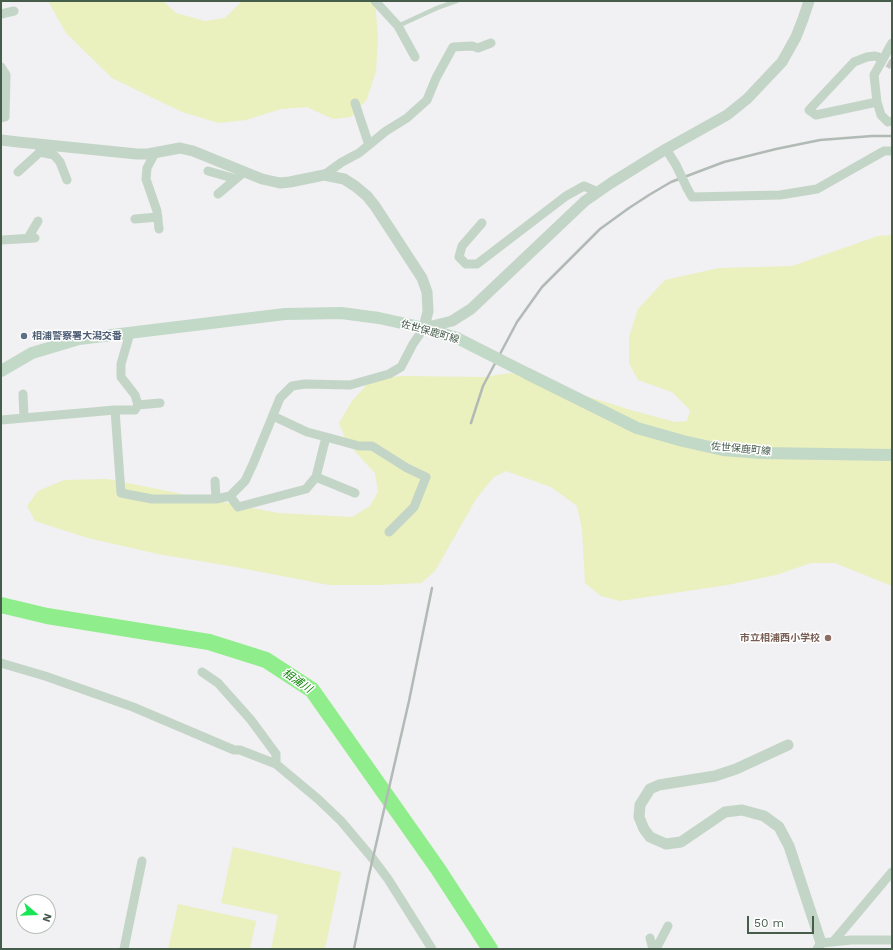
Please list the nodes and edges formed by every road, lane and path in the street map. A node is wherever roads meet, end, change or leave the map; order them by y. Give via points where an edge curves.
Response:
1 (375, 1) edge
2 (457, 1) edge
3 (809, 1) edge
4 (14, 11) dead end
5 (1, 14) edge
6 (398, 26) junction
7 (491, 43) dead end
8 (892, 43) edge
9 (875, 56) tunnel mouth
10 (415, 58) dead end
11 (1, 67) edge
12 (877, 102) junction
13 (355, 103) dead end
14 (1, 118) edge
15 (892, 121) edge
16 (1, 140) edge
17 (369, 145) junction
18 (40, 148) junction
19 (666, 149) junction
20 (892, 151) edge
21 (155, 153) junction
22 (208, 171) dead end
23 (18, 172) dead end
24 (240, 175) junction
25 (324, 175) junction
26 (67, 180) dead end
27 (598, 192) junction
28 (218, 194) dead end
29 (158, 217) junction
30 (134, 219) dead end
31 (38, 220) dead end
32 (482, 223) dead end
33 (159, 229) dead end
34 (1, 240) edge
35 (424, 328) junction
36 (130, 333) junction
37 (1, 372) edge
38 (23, 394) dead end
39 (160, 404) dead end
40 (138, 405) junction
41 (115, 410) junction
42 (273, 416) junction
43 (24, 418) junction
44 (1, 420) edge
45 (326, 437) junction
46 (892, 455) edge
47 (316, 477) junction
48 (215, 481) dead end
49 (355, 493) dead end
50 (230, 496) junction
51 (216, 499) junction
52 (389, 532) dead end
53 (1, 663) edge
54 (202, 672) dead end
55 (788, 745) dead end
56 (276, 764) junction
57 (142, 861) dead end
58 (892, 872) edge
59 (668, 926) dead end
60 (650, 938) dead end
61 (892, 940) edge
62 (833, 942) junction
63 (819, 946) edge
64 (124, 949) edge
65 (432, 949) edge
66 (653, 949) edge
67 (656, 949) edge

1 - 6 street
2 - 6 lane
3 - 19 street via 782,62 762,85 727,115
4 - 5 street
6 - 10 street
7 - 17 street via 478,48 453,47 427,100
8 - 12 street via 874,74
9 - 12 street via 854,62 810,110 816,115
11 - 14 street via 6,75 5,117
12 - 15 street via 881,115 888,122
13 - 17 street
16 - 18 street
17 - 25 street
18 - 21 street
18 - 23 street
18 - 26 street via 54,155 60,162
19 - 20 street, bridge via 692,197 780,195 817,189 884,151
19 - 27 street
21 - 24 street via 180,148 193,151
21 - 29 street via 147,168 146,179
22 - 24 street
24 - 25 street via 280,183
24 - 28 street
25 - 35 street via 344,179 367,196 375,206 422,278 427,292 428,311
27 - 32 street via 584,186 572,192 477,264 466,264 459,257 462,246
27 - 35 street via 471,309 452,321
29 - 30 street
29 - 33 street
31 - 34 street via 32,238
35 - 36 main road, 佐世保鹿町線 via 341,313 285,314
35 - 42 street via 401,367 390,374 350,385 292,386 280,398
35 - 46 main road, 佐世保鹿町線, bridge via 457,338 637,428 683,441 723,450 761,453
36 - 37 main road, 佐世保鹿町線 via 79,340 32,353
36 - 40 street via 121,364 121,377 135,395
38 - 43 street
39 - 40 street
40 - 41 street via 135,410
41 - 43 street
41 - 51 street via 121,493 152,499
42 - 45 street via 307,432
42 - 50 street via 245,481
43 - 44 street
45 - 47 street
45 - 52 street via 359,446 372,446 426,477 414,507 403,523
47 - 49 street
47 - 50 street via 306,489 238,507
48 - 51 street
50 - 51 street
53 - 56 street via 133,707 234,750
54 - 56 street via 218,683 251,720 276,754
55 - 63 street via 715,776 659,785 650,789 640,805 639,817 650,837 666,844 681,842 725,812 742,810 764,816 779,827 789,846
56 - 65 street via 318,799 355,837 388,878
57 - 64 street
58 - 62 street
59 - 67 street
60 - 66 street
61 - 62 street
62 - 63 street

